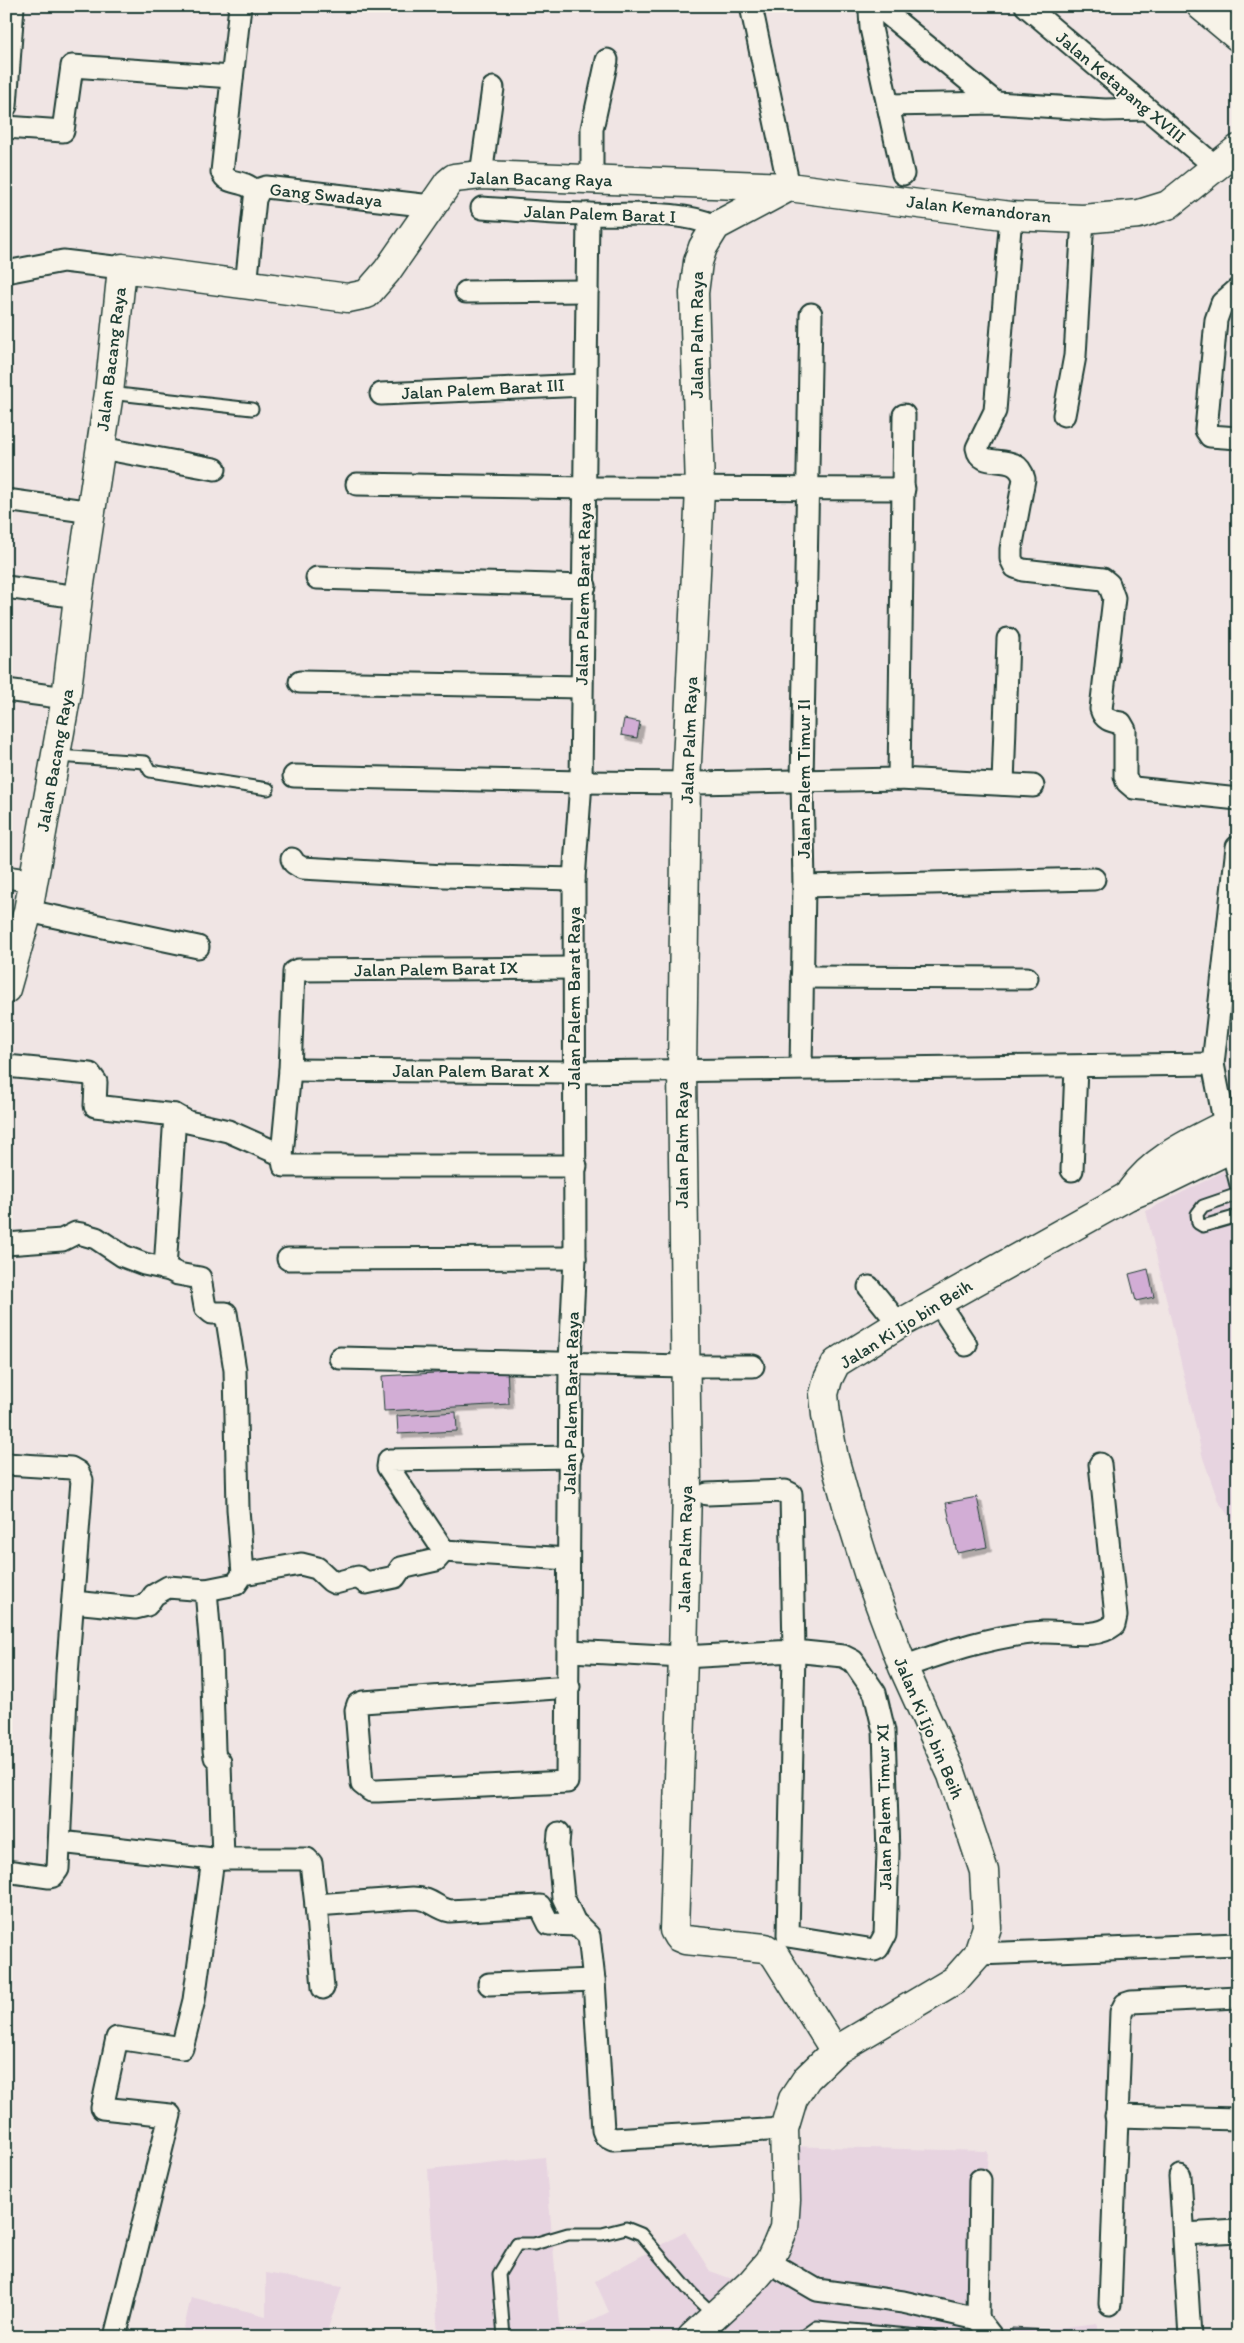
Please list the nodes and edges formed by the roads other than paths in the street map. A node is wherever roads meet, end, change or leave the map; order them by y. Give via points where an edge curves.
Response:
1 (13, 6) edge
2 (240, 6) edge
3 (751, 6) edge
4 (871, 6) edge
5 (878, 6) edge
6 (1026, 6) edge
7 (1201, 6) edge
8 (1238, 37) edge
9 (607, 60) dead end
10 (8, 63) edge
11 (232, 77) junction
12 (493, 88) dead end
13 (996, 103) junction
14 (888, 105) junction
15 (6, 106) edge
16 (1146, 109) junction
17 (6, 127) edge
18 (1238, 149) edge
19 (1216, 167) junction
20 (903, 174) dead end
21 (481, 175) junction
22 (592, 180) junction
23 (699, 183) joint
24 (789, 186) junction
25 (257, 192) junction
26 (431, 206) junction
27 (482, 208) dead end
28 (588, 214) junction
29 (1011, 216) junction
30 (1083, 219) junction
31 (716, 226) junction
32 (122, 268) junction
33 (6, 272) edge
34 (246, 286) junction
35 (1238, 289) edge
36 (587, 291) junction
37 (466, 292) dead end
38 (811, 314) dead end
39 (585, 385) junction
40 (109, 393) junction
41 (381, 394) dead end
42 (252, 409) dead end
43 (904, 415) dead end
44 (1064, 415) dead end
45 (1238, 438) edge
46 (101, 448) junction
47 (215, 469) dead end
48 (357, 484) dead end
49 (586, 488) junction
50 (700, 489) junction
51 (807, 489) junction
52 (904, 489) junction
53 (6, 500) edge
54 (92, 512) junction
55 (317, 578) dead end
56 (585, 586) junction
57 (6, 587) edge
58 (78, 597) junction
59 (1008, 639) dead end
60 (300, 682) dead end
61 (581, 687) junction
62 (6, 690) edge
63 (66, 698) junction
64 (57, 756) junction
65 (294, 776) dead end
66 (899, 779) junction
67 (802, 780) junction
68 (581, 782) junction
69 (686, 783) junction
70 (1003, 784) junction
71 (1032, 786) dead end
72 (268, 789) dead end
73 (1238, 799) edge
74 (1237, 847) edge
75 (292, 859) dead end
76 (6, 877) edge
77 (574, 879) junction
78 (1094, 879) dead end
79 (33, 881) junction
80 (804, 886) junction
81 (28, 911) junction
82 (198, 948) dead end
83 (574, 968) junction
84 (802, 977) junction
85 (1027, 978) dead end
86 (6, 989) edge
87 (1212, 1064) junction
88 (6, 1066) edge
89 (1076, 1067) junction
90 (801, 1068) junction
91 (290, 1070) junction
92 (682, 1071) junction
93 (573, 1072) junction
94 (175, 1115) junction
95 (1232, 1135) edge
96 (282, 1155) junction
97 (576, 1166) junction
98 (1072, 1170) dead end
99 (1238, 1194) edge
100 (1238, 1216) edge
101 (6, 1244) edge
102 (575, 1258) junction
103 (288, 1259) dead end
104 (165, 1269) junction
105 (869, 1287) dead end
106 (938, 1302) junction
107 (899, 1324) junction
108 (966, 1345) dead end
109 (340, 1358) dead end
110 (570, 1362) junction
111 (684, 1366) junction
112 (753, 1366) dead end
113 (570, 1457) junction
114 (6, 1464) edge
115 (1100, 1464) dead end
116 (707, 1494) dead end
117 (444, 1551) junction
118 (568, 1559) junction
119 (243, 1574) junction
120 (206, 1590) junction
121 (73, 1602) junction
122 (570, 1651) junction
123 (794, 1651) junction
124 (684, 1656) junction
125 (903, 1667) junction
126 (569, 1687) junction
127 (559, 1833) dead end
128 (60, 1842) junction
129 (218, 1859) junction
130 (6, 1871) edge
131 (316, 1905) junction
132 (576, 1925) junction
133 (1238, 1944) edge
134 (978, 1954) junction
135 (594, 1980) junction
136 (489, 1984) dead end
137 (323, 1988) dead end
138 (1238, 1997) edge
139 (835, 2050) junction
140 (1116, 2116) junction
141 (1238, 2119) edge
142 (784, 2129) junction
143 (1180, 2176) dead end
144 (980, 2180) dead end
145 (1238, 2231) edge
146 (1184, 2234) junction
147 (769, 2262) junction
148 (1110, 2304) dead end
149 (715, 2316) junction
150 (978, 2319) junction
151 (115, 2337) edge
152 (504, 2337) edge
153 (692, 2337) edge
154 (803, 2337) edge
155 (932, 2337) edge
156 (992, 2337) edge
157 (1190, 2337) edge

1 - 10 street
2 - 11 street
3 - 24 street
4 - 14 street via 870,20
5 - 13 street
6 - 16 street, Jalan Ketapang XVIII
7 - 8 street
9 - 22 street via 592,129
10 - 15 street
11 - 17 street via 72,66 63,131
11 - 25 street via 222,172 224,178 245,184
12 - 21 street
13 - 14 street
13 - 16 street via 1105,110
14 - 20 street
16 - 19 street, Jalan Ketapang XVIII
18 - 19 street, Jalan Kemandoran
19 - 30 street, Jalan Kemandoran via 1168,205 1138,214
21 - 22 street, Jalan Bacang Raya
21 - 26 street, Jalan Bacang Raya via 454,178
22 - 23 street, Jalan Bacang Raya
23 - 24 street, Jalan Kemandoran
24 - 29 street, Jalan Kemandoran
24 - 31 street
25 - 26 street, Gang Swadaya via 266,188
25 - 34 street, Gang Swadaya
26 - 34 street, Jalan Bacang Raya via 387,270 366,294 348,298
27 - 28 street, Jalan Palem Barat I
28 - 31 street, Jalan Palem Barat I via 678,216
28 - 36 street, Jalan Palem Barat Raya
29 - 30 street, Jalan Kemandoran
29 - 73 street via 995,411 977,448 983,458 1016,464 1022,470 1024,479 1011,559 1015,567 1023,570 1102,580 1109,584 1114,598 1101,709 1107,720 1121,724 1125,730 1127,782 1134,788
30 - 44 street via 1075,356
31 - 50 street, Jalan Palm Raya via 698,262 694,293
32 - 33 street via 63,261
32 - 34 street, Jalan Bacang Raya
32 - 40 street, Jalan Bacang Raya
35 - 45 street via 1222,304 1216,320 1206,430 1210,436
36 - 37 street
36 - 39 street, Jalan Palem Barat Raya
38 - 51 street, Jalan Palem Timur II
39 - 41 street, Jalan Palem Barat III
39 - 49 street, Jalan Palem Barat Raya
40 - 42 lane
40 - 46 street, Jalan Bacang Raya
43 - 52 street
46 - 47 street
46 - 54 street, Jalan Bacang Raya
48 - 49 street
49 - 50 street
49 - 56 street, Jalan Palem Barat Raya
50 - 51 street
50 - 69 street, Jalan Palm Raya
51 - 52 street
51 - 67 street, Jalan Palem Timur II
52 - 66 street
53 - 54 street
54 - 58 street, Jalan Bacang Raya
55 - 56 street
56 - 61 street, Jalan Palem Barat Raya
57 - 58 street
58 - 63 street, Jalan Bacang Raya
59 - 70 street
60 - 61 street
61 - 68 street, Jalan Palem Barat Raya
62 - 63 street
63 - 64 street, Jalan Bacang Raya
64 - 72 lane via 145,762 150,771
64 - 79 street, Jalan Bacang Raya
65 - 68 street
66 - 67 street
66 - 70 street
67 - 69 street
67 - 80 street, Jalan Palem Timur II
68 - 69 street
68 - 77 street, Jalan Palem Barat Raya
69 - 92 street, Jalan Palm Raya
70 - 71 street
74 - 87 street
75 - 77 street via 302,868
76 - 79 street
77 - 83 street, Jalan Palem Barat Raya
78 - 80 street
79 - 81 street, Jalan Bacang Raya
80 - 84 street, Jalan Palem Timur II
81 - 82 street
81 - 86 street, Jalan Bacang Raya
83 - 91 street, Jalan Palem Barat IX via 298,970 293,977
83 - 93 street, Jalan Palem Barat Raya
84 - 85 street
84 - 90 street, Jalan Palem Timur II
87 - 89 street, Jalan Palem Barat X
87 - 95 street
88 - 94 street via 90,1074 96,1082 95,1106
89 - 90 street, Jalan Palem Barat X
89 - 98 street
90 - 92 street, Jalan Palem Barat X
91 - 93 street, Jalan Palem Barat X
91 - 96 street
92 - 93 street, Jalan Palem Barat X
92 - 111 street, Jalan Palm Raya
93 - 97 street, Jalan Palem Barat Raya
94 - 96 street via 188,1122 228,1131
94 - 104 street
95 - 99 lane
95 - 106 street, Jalan Ki Ijo bin Beih via 1166,1156 1142,1176 1128,1196
96 - 97 street via 284,1166
97 - 102 street, Jalan Palem Barat Raya
99 - 100 lane via 1203,1206 1197,1214 1198,1223 1203,1226
101 - 104 street via 62,1240 76,1233 96,1238 123,1256
102 - 103 street
102 - 110 street, Jalan Palem Barat Raya
104 - 119 street via 200,1278 205,1307 212,1313 226,1313 235,1370
105 - 107 street
106 - 107 street, Jalan Ki Ijo bin Beih
106 - 108 street
107 - 125 street, Jalan Ki Ijo bin Beih via 836,1363 824,1394 834,1458 847,1503 869,1576
109 - 110 street
110 - 111 street
110 - 113 street, Jalan Palem Barat Raya
111 - 112 street
111 - 124 street, Jalan Palm Raya
113 - 117 street via 389,1460 388,1467
113 - 118 street, Jalan Palem Barat Raya
114 - 121 street via 71,1468 81,1476
115 - 125 street via 1116,1616 1114,1625 1108,1630 1087,1634 1044,1632 1001,1638 960,1647
116 - 123 street via 785,1491 791,1494
117 - 118 street
117 - 119 street via 436,1560 401,1568 395,1577 366,1582 358,1577 335,1583 317,1568 301,1564
118 - 122 street, Jalan Palem Barat Raya
119 - 120 street via 236,1584
120 - 121 street via 168,1587 154,1595 147,1605 135,1608
120 - 129 street via 212,1651 214,1750 220,1762
121 - 128 street
122 - 124 street, Jalan Palem Timur XI
122 - 126 street, Jalan Palem Barat Raya
123 - 123 street, Jalan Palem Timur XI via 788,1936 874,1950 885,1936 888,1853 884,1731 875,1693 848,1658
123 - 124 street, Jalan Palem Timur XI
124 - 139 street, Jalan Palm Raya via 674,1930 685,1940 765,1948 774,1954
125 - 134 street, Jalan Ki Ijo bin Beih via 952,1775 984,1871 987,1927
126 - 126 street, Jalan Palem Barat Raya via 358,1704 360,1779 371,1791 568,1782
127 - 132 street via 563,1897
128 - 129 street
128 - 130 street via 58,1868 53,1876
129 - 131 street via 310,1860
129 - 151 street via 194,2000 182,2048 117,2038 102,2108 170,2115
131 - 132 street via 413,1898 427,1899 450,1911 535,1905 543,1909 552,1925
131 - 137 street
132 - 135 street via 589,1936
133 - 134 street
134 - 139 street, Jalan Ki Ijo bin Beih via 956,1980
135 - 136 street
135 - 142 street via 603,2130 606,2135 613,2139
138 - 140 street via 1125,2004 1121,2012
139 - 142 street, Jalan Ki Ijo bin Beih via 807,2078 793,2099
140 - 141 street
140 - 148 street
142 - 147 street, Jalan Ki Ijo bin Beih via 784,2228
143 - 146 street
144 - 150 street
145 - 146 street
146 - 157 street
147 - 149 street, Jalan Ki Ijo bin Beih
147 - 150 street via 818,2290 903,2302
149 - 152 lane via 641,2234 626,2228 517,2244 499,2274
149 - 153 street, Jalan Ki Ijo bin Beih
150 - 156 street
154 - 155 lane via 817,2327

